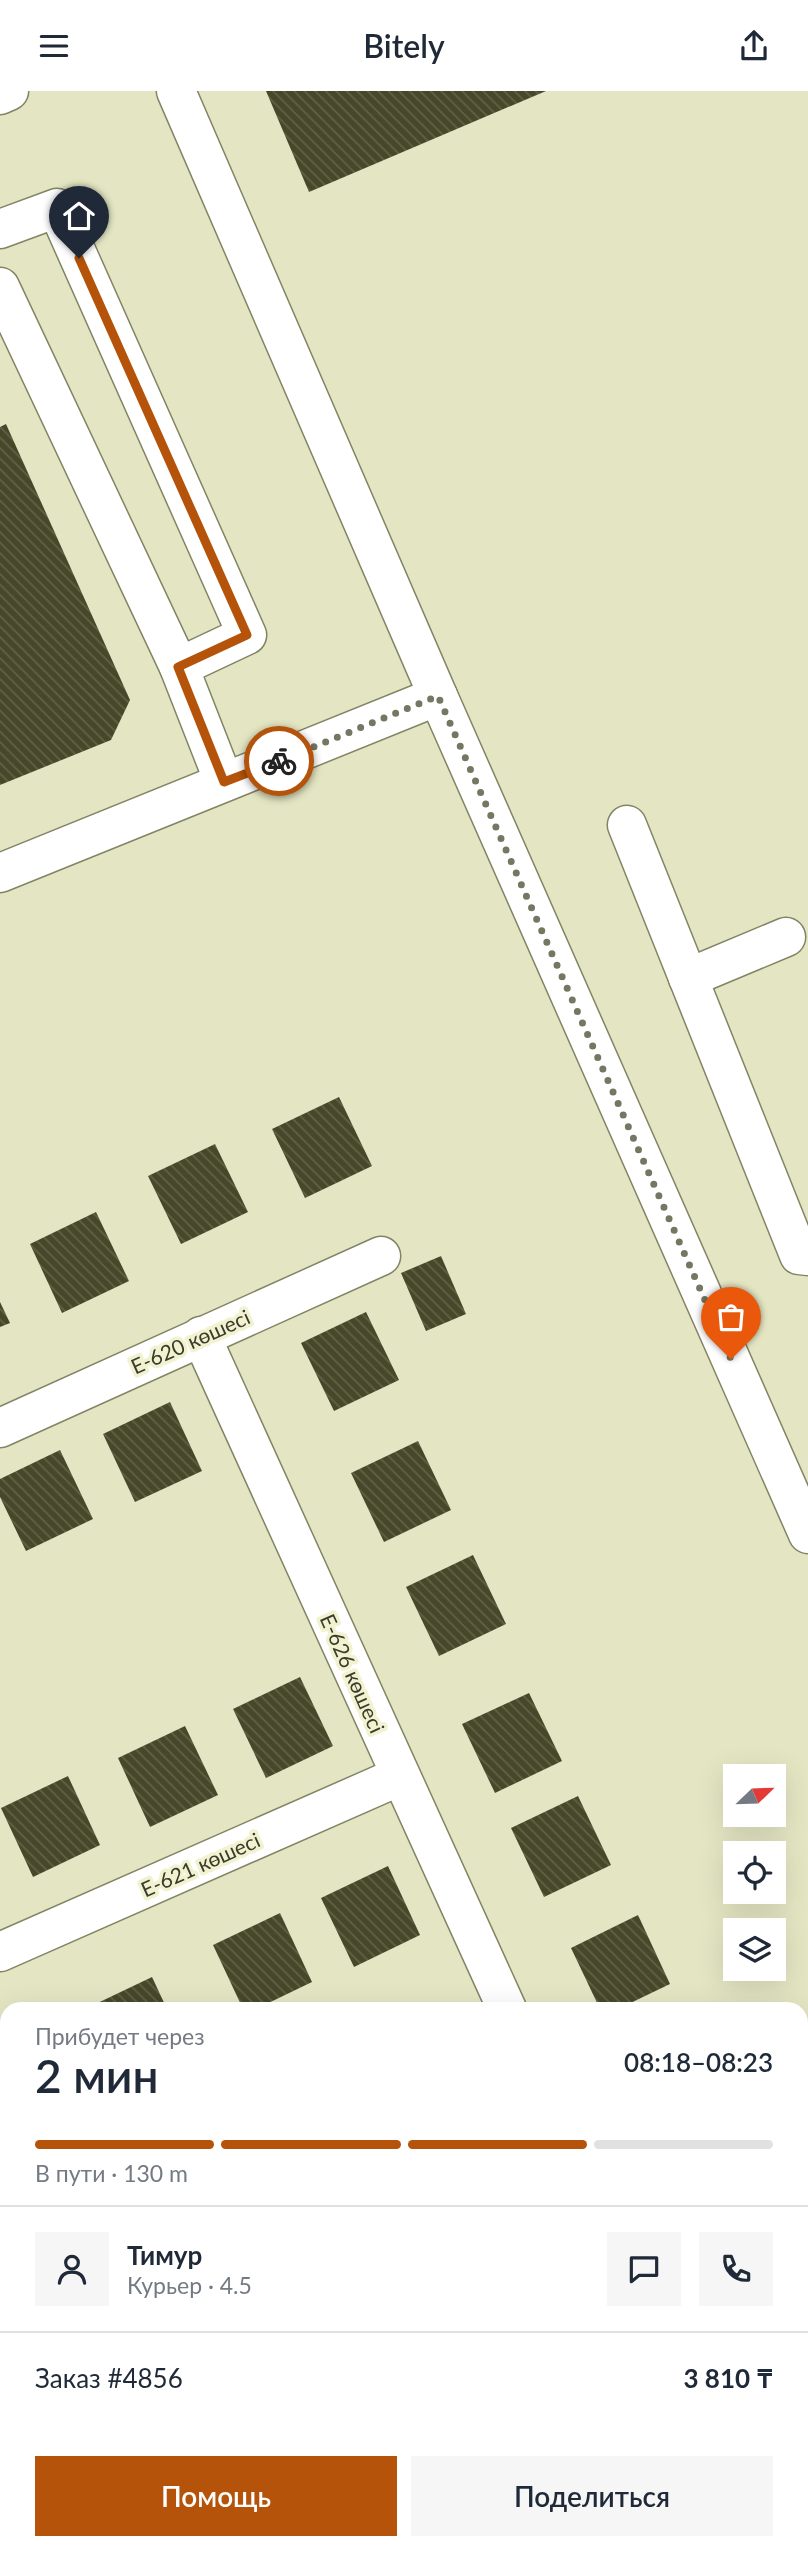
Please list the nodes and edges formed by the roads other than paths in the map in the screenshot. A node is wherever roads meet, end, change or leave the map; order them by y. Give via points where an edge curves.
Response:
1 (9, 91) edge
2 (176, 91) edge
3 (0, 95) edge
4 (0, 229) edge
5 (2, 298) edge
6 (178, 667) junction
7 (438, 696) junction
8 (224, 782) junction
9 (627, 825) dead end
10 (0, 873) edge
11 (786, 937) dead end
12 (688, 978) junction
13 (381, 1256) dead end
14 (808, 1256) edge
15 (201, 1336) junction
16 (0, 1428) edge
17 (808, 1534) edge
18 (400, 1776) junction
19 (0, 1952) edge
20 (504, 2002) edge

1 - 3 street
2 - 7 street
4 - 6 street via 57,208 247,635
5 - 6 street
6 - 8 street
7 - 8 street
7 - 17 street
8 - 10 street
9 - 12 street
11 - 12 street
12 - 14 street via 799,1255
13 - 15 street, Е-620 көшесі
15 - 16 street, Е-620 көшесі
15 - 18 street, Е-626 көшесі
18 - 19 street, Е-621 көшесі
18 - 20 street, Е-626 көшесі

